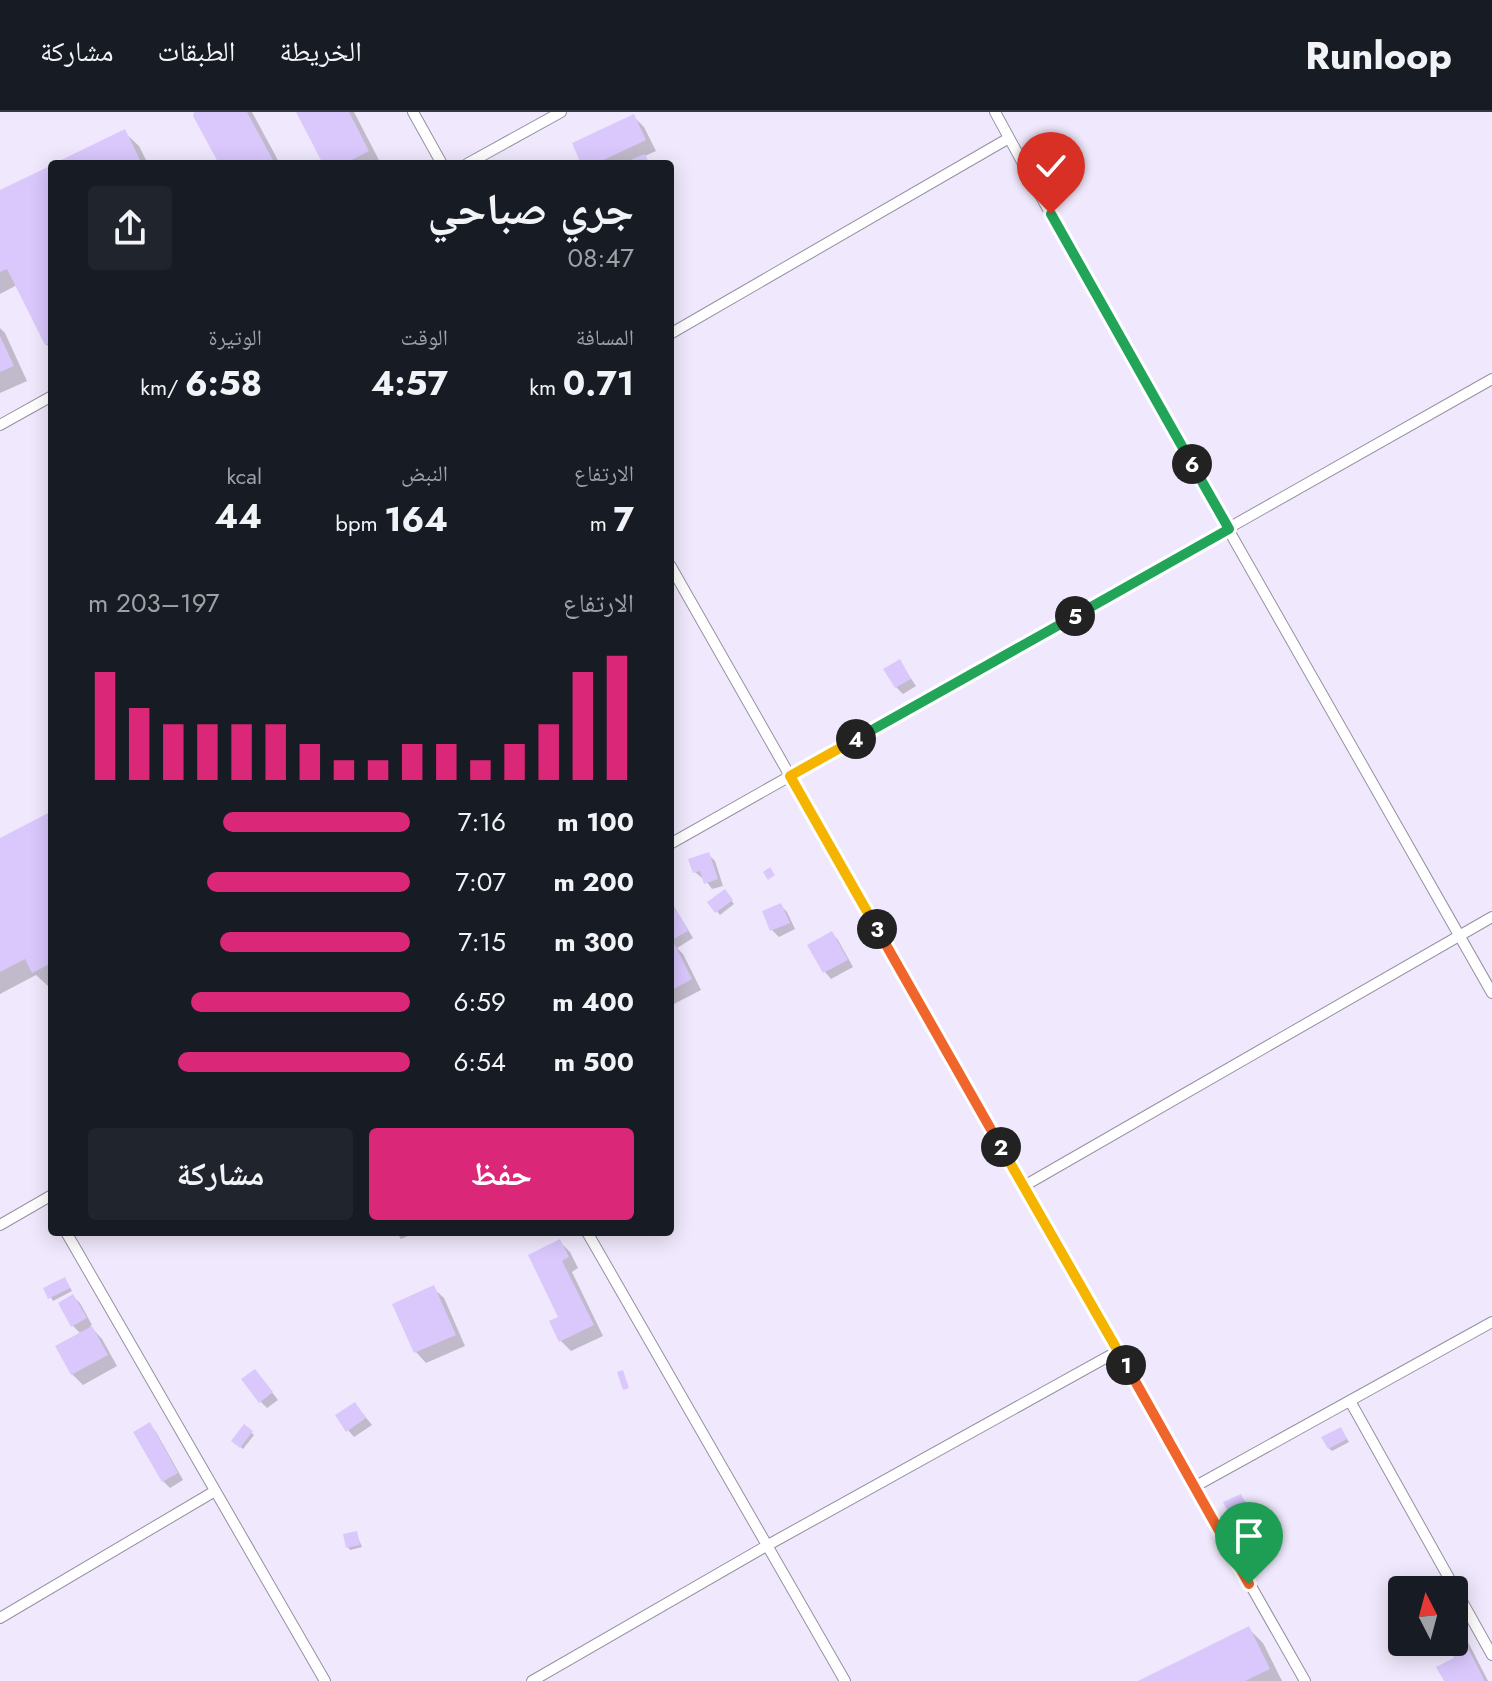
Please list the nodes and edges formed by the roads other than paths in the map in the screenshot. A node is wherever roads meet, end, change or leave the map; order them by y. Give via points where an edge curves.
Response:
1 (413, 112) edge
2 (561, 112) edge
3 (995, 112) edge
4 (1009, 138) junction
5 (440, 160) edge
6 (474, 160) edge
7 (674, 332) edge
8 (1492, 379) edge
9 (48, 398) edge
10 (0, 425) edge
11 (1229, 529) junction
12 (674, 572) edge
13 (790, 776) junction
14 (674, 842) edge
15 (1492, 917) edge
16 (1460, 936) junction
17 (1492, 993) edge
18 (1024, 1186) junction
19 (48, 1201) edge
20 (0, 1225) edge
21 (68, 1236) edge
22 (589, 1236) edge
23 (1492, 1322) edge
24 (1118, 1351) junction
25 (1350, 1401) junction
26 (1194, 1487) junction
27 (215, 1491) junction
28 (768, 1545) junction
29 (0, 1618) edge
30 (1492, 1655) edge
31 (325, 1681) edge
32 (532, 1681) edge
33 (845, 1681) edge
34 (1305, 1681) edge

1 - 5 lane
2 - 6 lane
3 - 4 lane
4 - 7 lane
4 - 11 lane
8 - 11 lane
9 - 10 lane
11 - 13 lane
11 - 16 lane
12 - 13 lane
13 - 14 lane
13 - 18 lane
15 - 16 lane
16 - 17 lane
16 - 18 lane
18 - 24 lane
19 - 20 lane
21 - 27 lane
22 - 28 lane
23 - 25 lane
24 - 26 lane
24 - 28 lane
25 - 26 lane
25 - 30 lane
26 - 34 lane
27 - 29 lane
27 - 31 lane
28 - 32 lane
28 - 33 lane

